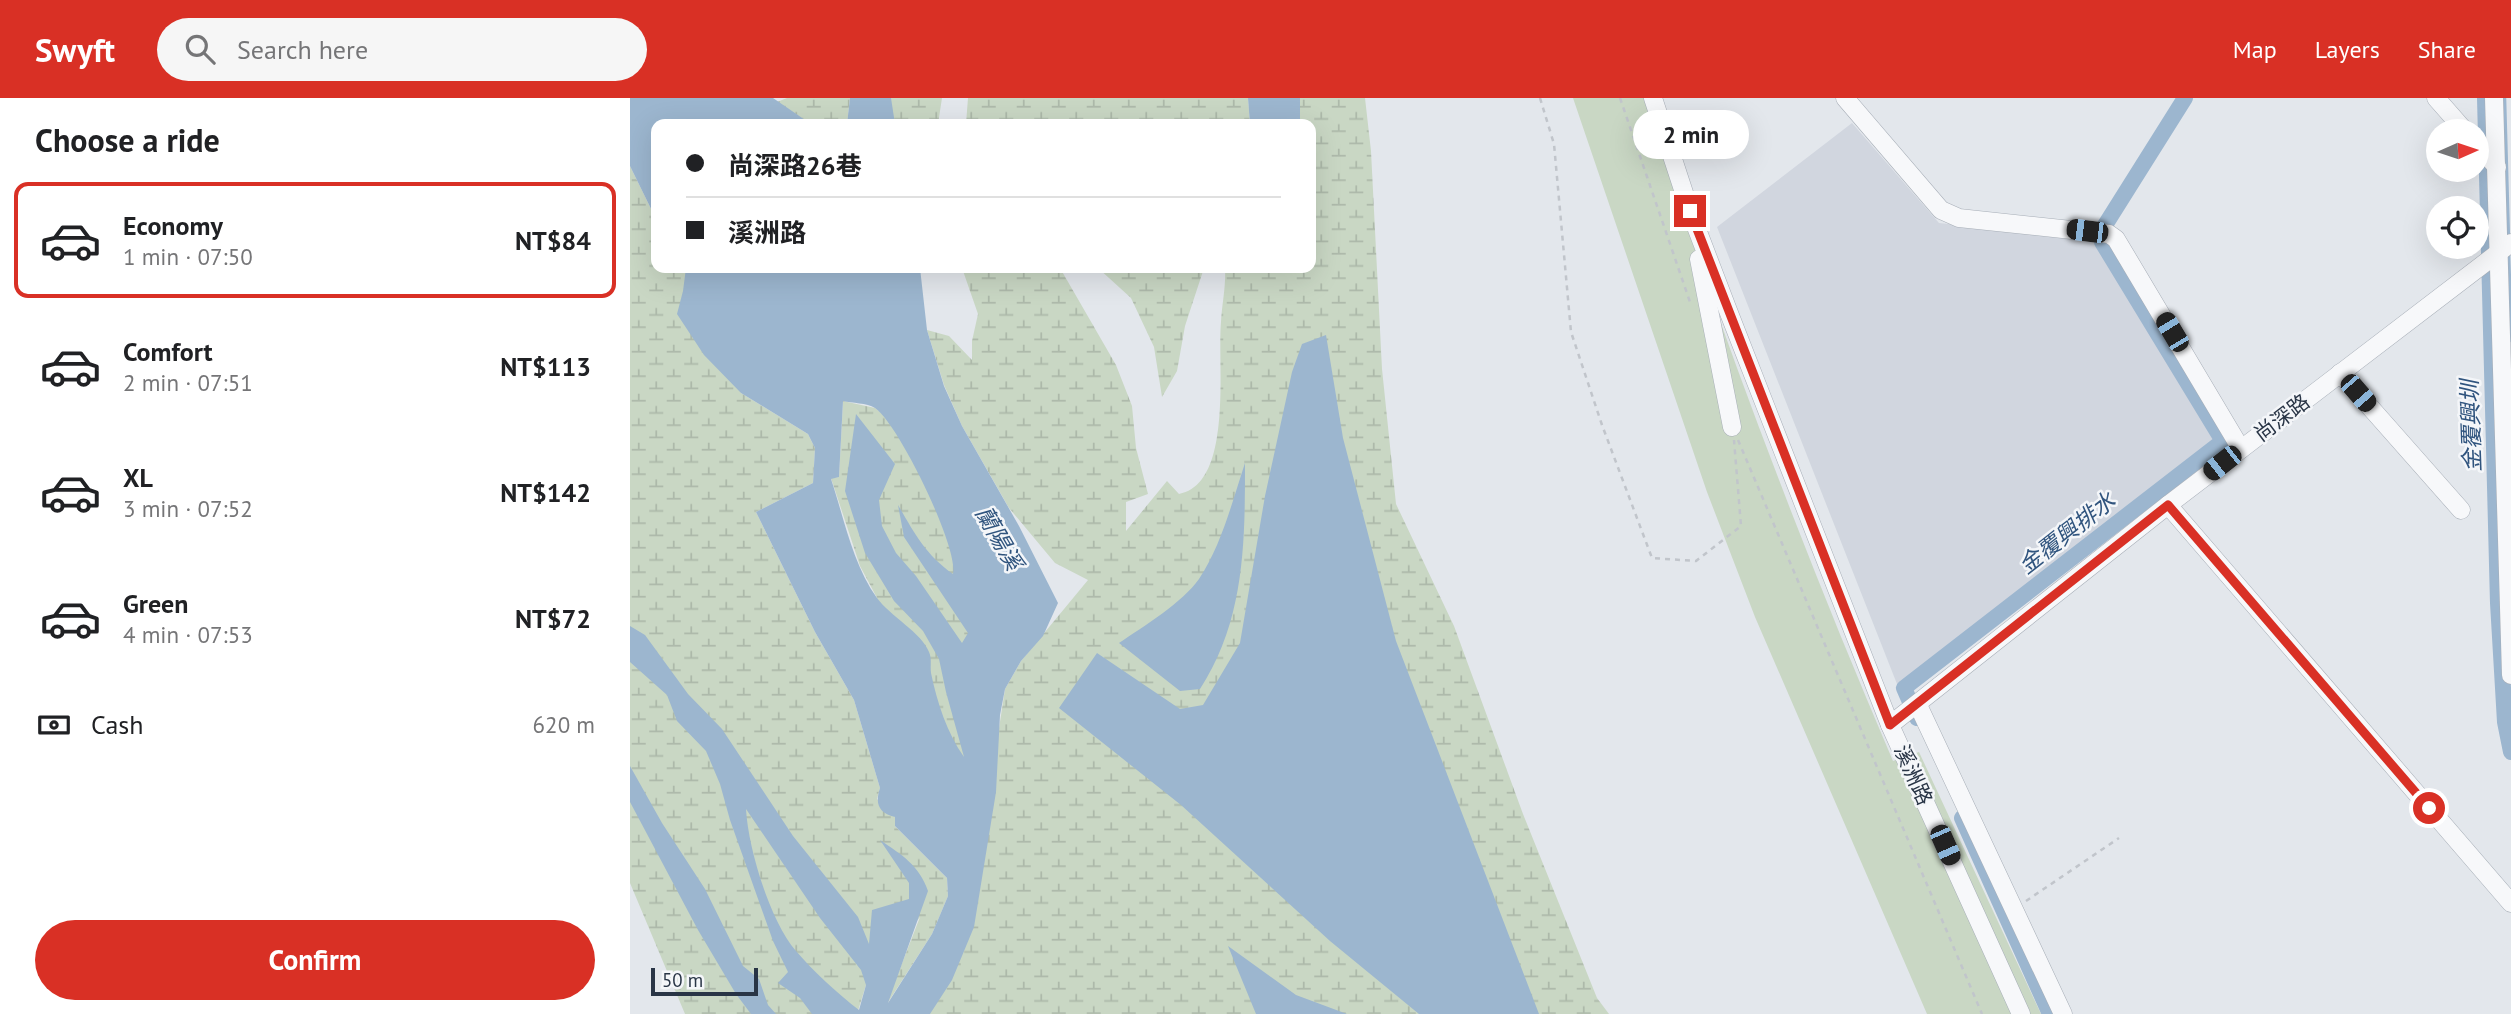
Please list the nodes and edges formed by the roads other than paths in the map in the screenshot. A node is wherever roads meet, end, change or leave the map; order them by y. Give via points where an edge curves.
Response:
1 (1653, 98) edge
2 (1845, 98) edge
3 (2436, 98) edge
4 (2494, 98) edge
5 (2454, 119) edge
6 (2489, 158) edge
7 (2497, 167) junction
8 (1690, 211) junction
9 (2506, 247) edge
10 (2340, 373) junction
11 (1732, 426) road end
12 (2241, 449) junction
13 (2168, 505) junction
14 (2461, 510) dead end
15 (2511, 675) edge
16 (1918, 705) junction
17 (1890, 725) junction
18 (2511, 903) edge
19 (2021, 1014) edge
20 (2063, 1014) edge

1 - 8 street, 溪洲路
2 - 12 street via 1941,210 1959,218 2109,234 2116,239
3 - 5 street
4 - 7 street
6 - 7 street
7 - 9 street
8 - 11 street
8 - 17 street, 溪洲路
9 - 10 street, 尚深路
9 - 15 street
10 - 12 street, 尚深路
10 - 14 street
12 - 13 street, 尚深路
13 - 16 street, 尚深路
13 - 18 street
16 - 17 street, 尚深路
16 - 20 street
17 - 19 street, 溪洲路

